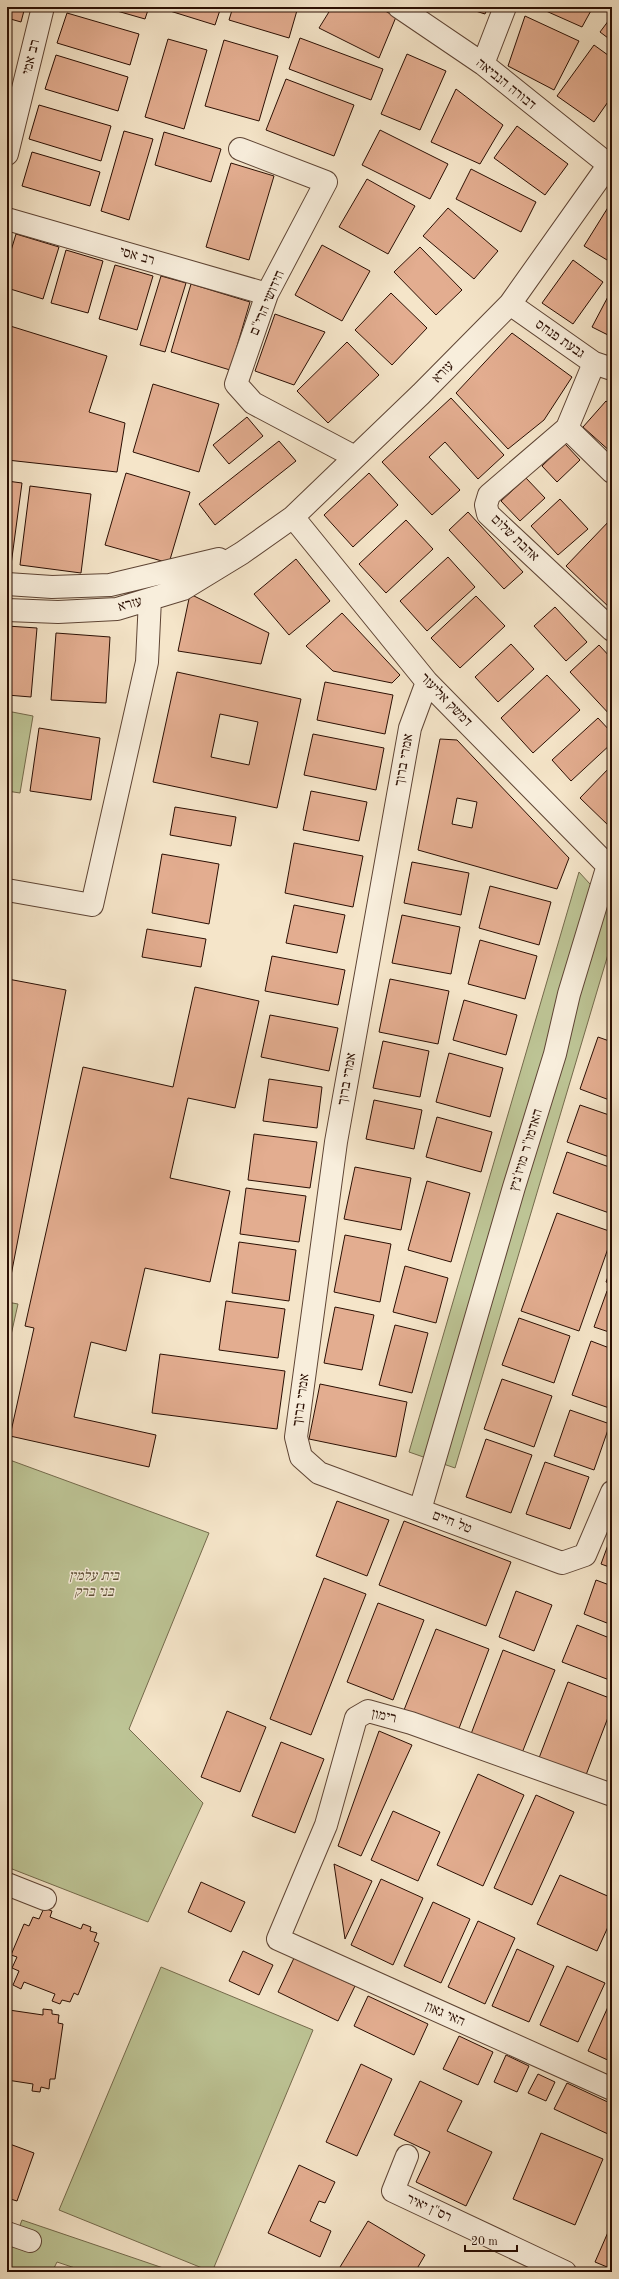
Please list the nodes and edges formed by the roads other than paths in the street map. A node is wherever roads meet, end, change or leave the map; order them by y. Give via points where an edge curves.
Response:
1 (43, 7) edge
2 (399, 7) edge
3 (506, 7) edge
4 (483, 64) junction
5 (240, 149) dead end
6 (7, 154) edge
7 (610, 162) edge
8 (7, 219) edge
9 (268, 294) junction
10 (510, 304) junction
11 (603, 366) edge
12 (567, 428) junction
13 (355, 457) junction
14 (612, 472) edge
15 (293, 517) junction
16 (242, 553) junction
17 (7, 584) edge
18 (150, 599) junction
19 (7, 610) edge
20 (612, 630) edge
21 (427, 682) junction
22 (611, 866) edge
23 (7, 890) edge
24 (319, 1472) joint
25 (612, 1492) edge
26 (420, 1510) junction
27 (612, 1795) edge
28 (7, 1884) edge
29 (45, 1899) dead end
30 (278, 1939) joint
31 (612, 2089) edge
32 (407, 2156) dead end
33 (7, 2233) edge
34 (30, 2241) dead end
35 (565, 2272) edge

1 - 6 street, רב אמי
2 - 4 street, דבורה הנביאה
3 - 4 street
4 - 7 street, דבורה הנביאה
5 - 9 street, חידושי הרי"ם via 326,182
7 - 10 street, עזרא
8 - 9 street, רב אסי
9 - 13 street, חידושי הרי"ם via 236,384 253,402
10 - 11 street, גבעת פנחס
10 - 13 street, עזרא via 422,394
11 - 12 street, אהבת שלום
12 - 14 street
12 - 20 street, אהבת שלום via 489,495 486,505 488,514
13 - 15 street, עזרא
15 - 16 street, עזרא
15 - 21 street, דמשק אליעזר
16 - 17 street, עזרא via 110,585 52,587
16 - 18 street, עזרא via 183,589
18 - 19 street, עזרא via 117,609 58,612
18 - 23 street via 147,662 92,905
21 - 22 street, דמשק אליעזר
21 - 24 street, אמרי ברוך via 410,728 336,1142 296,1437 301,1457
22 - 26 street, האדמו"ר מויז'ניץ via 569,994 555,1054
24 - 26 street, טל חיים
25 - 26 street, טל חיים via 585,1556 562,1563
27 - 30 street, רימון via 411,1723 368,1711 356,1718 326,1825
28 - 29 street
30 - 31 street, האי גאון
32 - 35 street, רס"ן יאיר via 393,2191
33 - 34 street

